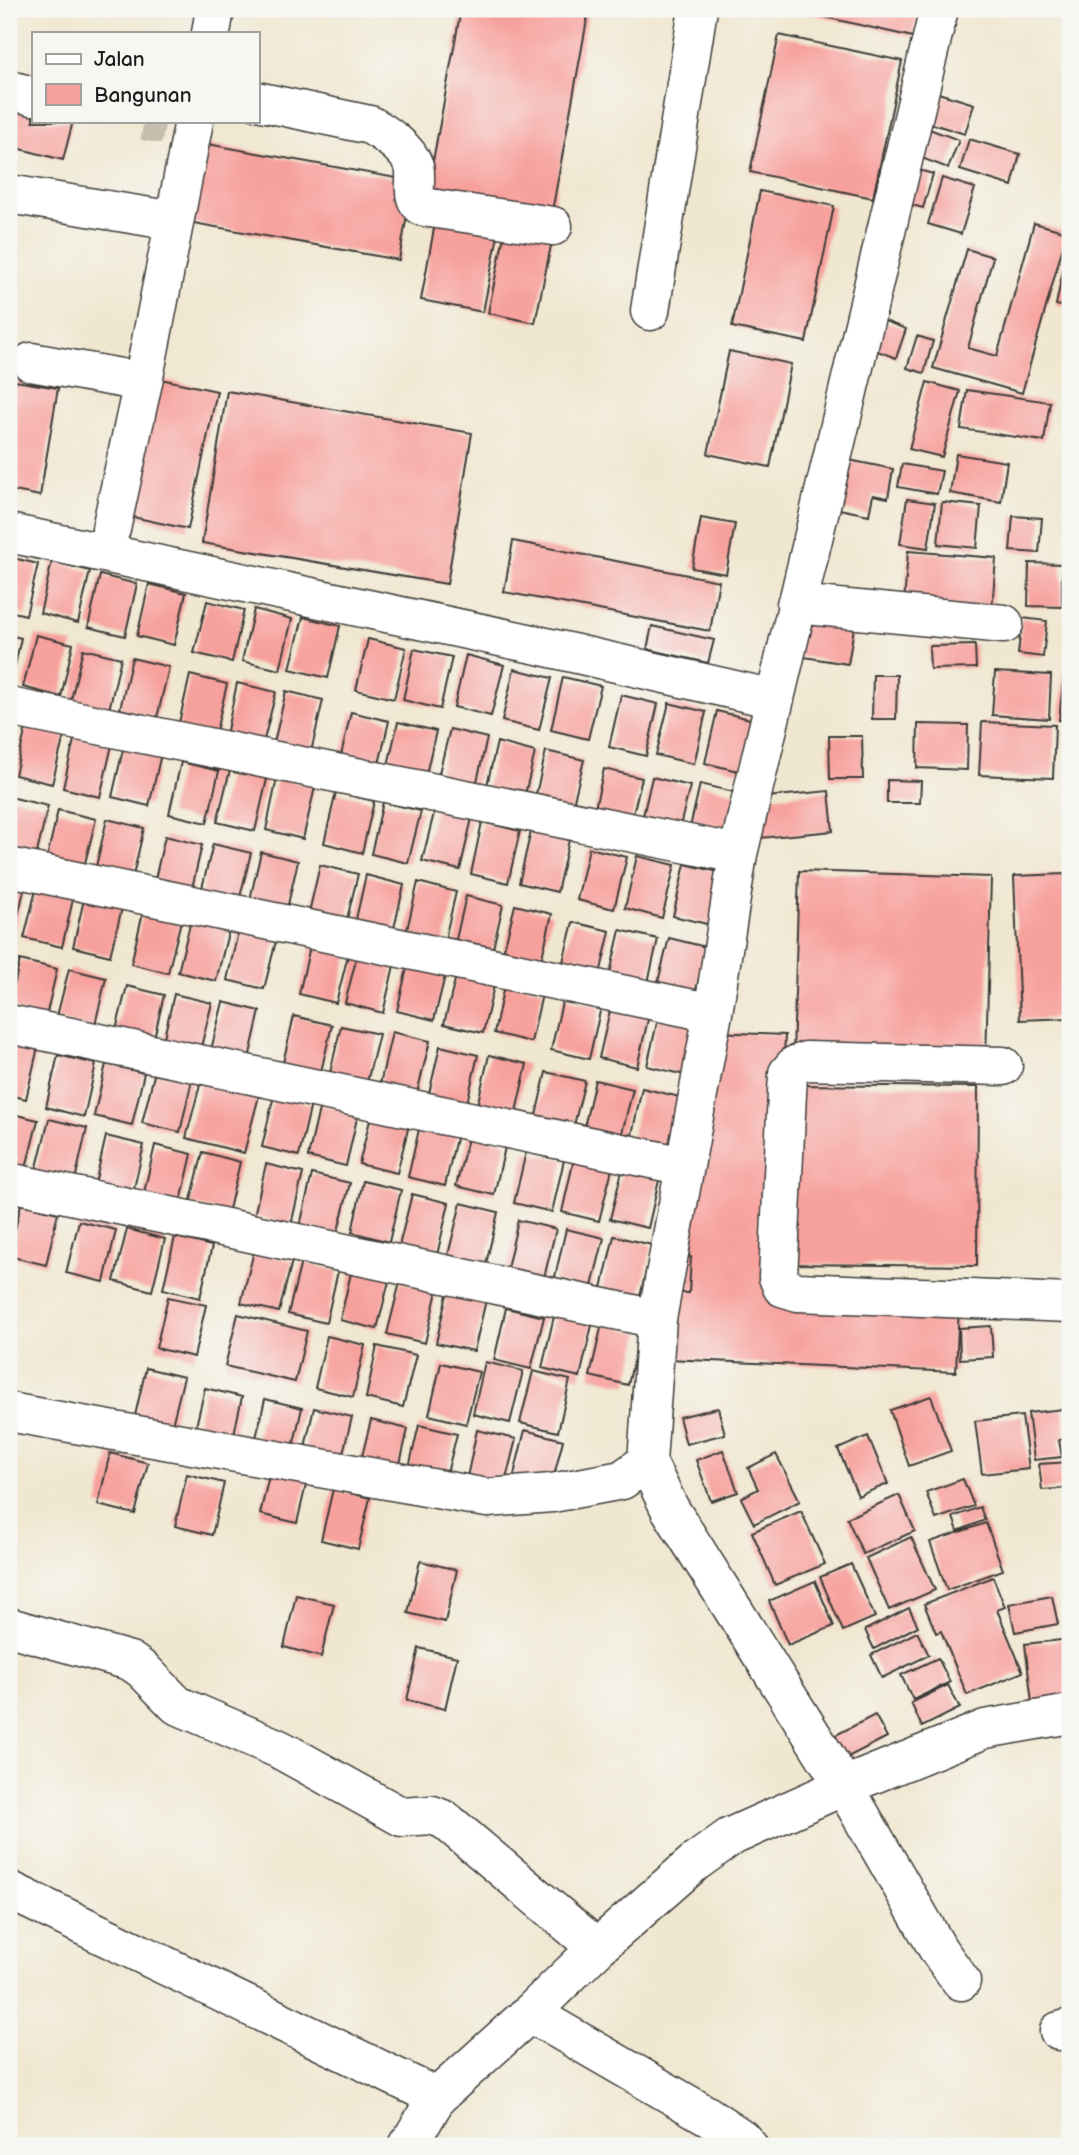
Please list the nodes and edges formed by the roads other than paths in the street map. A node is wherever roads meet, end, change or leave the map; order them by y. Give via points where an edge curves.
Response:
1 (215, 9) edge
2 (698, 9) edge
3 (939, 9) edge
4 (211, 32) edge
5 (9, 90) edge
6 (32, 96) edge
7 (259, 101) edge
8 (183, 126) edge
9 (9, 194) edge
10 (174, 221) junction
11 (553, 226) dead end
12 (650, 311) dead end
13 (31, 362) dead end
14 (143, 382) junction
15 (111, 529) dead end
16 (9, 533) edge
17 (796, 604) junction
18 (1004, 624) dead end
19 (774, 699) junction
20 (9, 707) edge
21 (738, 855) junction
22 (9, 867) edge
23 (713, 1013) junction
24 (9, 1024) edge
25 (1003, 1066) dead end
26 (684, 1166) junction
27 (9, 1182) edge
28 (1070, 1303) edge
29 (657, 1319) junction
30 (9, 1412) edge
31 (647, 1462) junction
32 (9, 1627) edge
33 (1070, 1714) edge
34 (844, 1786) junction
35 (9, 1890) edge
36 (597, 1948) junction
37 (961, 1981) dead end
38 (530, 2013) junction
39 (437, 2097) junction
40 (408, 2146) edge
41 (748, 2146) edge

1 - 4 street
2 - 12 street
3 - 17 street
5 - 6 street
7 - 11 street via 359,122 380,131 412,162 416,197 424,207
8 - 10 street
9 - 10 street
10 - 14 street
13 - 14 street
14 - 15 street
16 - 19 street
17 - 18 street
17 - 19 street
19 - 21 street
20 - 21 street
21 - 23 street
22 - 23 street
23 - 26 street
24 - 26 street
25 - 28 street via 806,1061 795,1065 789,1073 778,1277 782,1287 798,1292
26 - 29 street
27 - 29 street
29 - 31 street
30 - 31 street via 487,1498 552,1493 622,1480
31 - 34 street via 670,1509
32 - 36 street via 130,1661 177,1705 279,1749 402,1817 432,1815 446,1820
33 - 34 street via 985,1729
34 - 36 street via 730,1837
34 - 37 street
35 - 39 street
36 - 38 street
38 - 39 street
38 - 41 street via 708,2116
39 - 40 street

